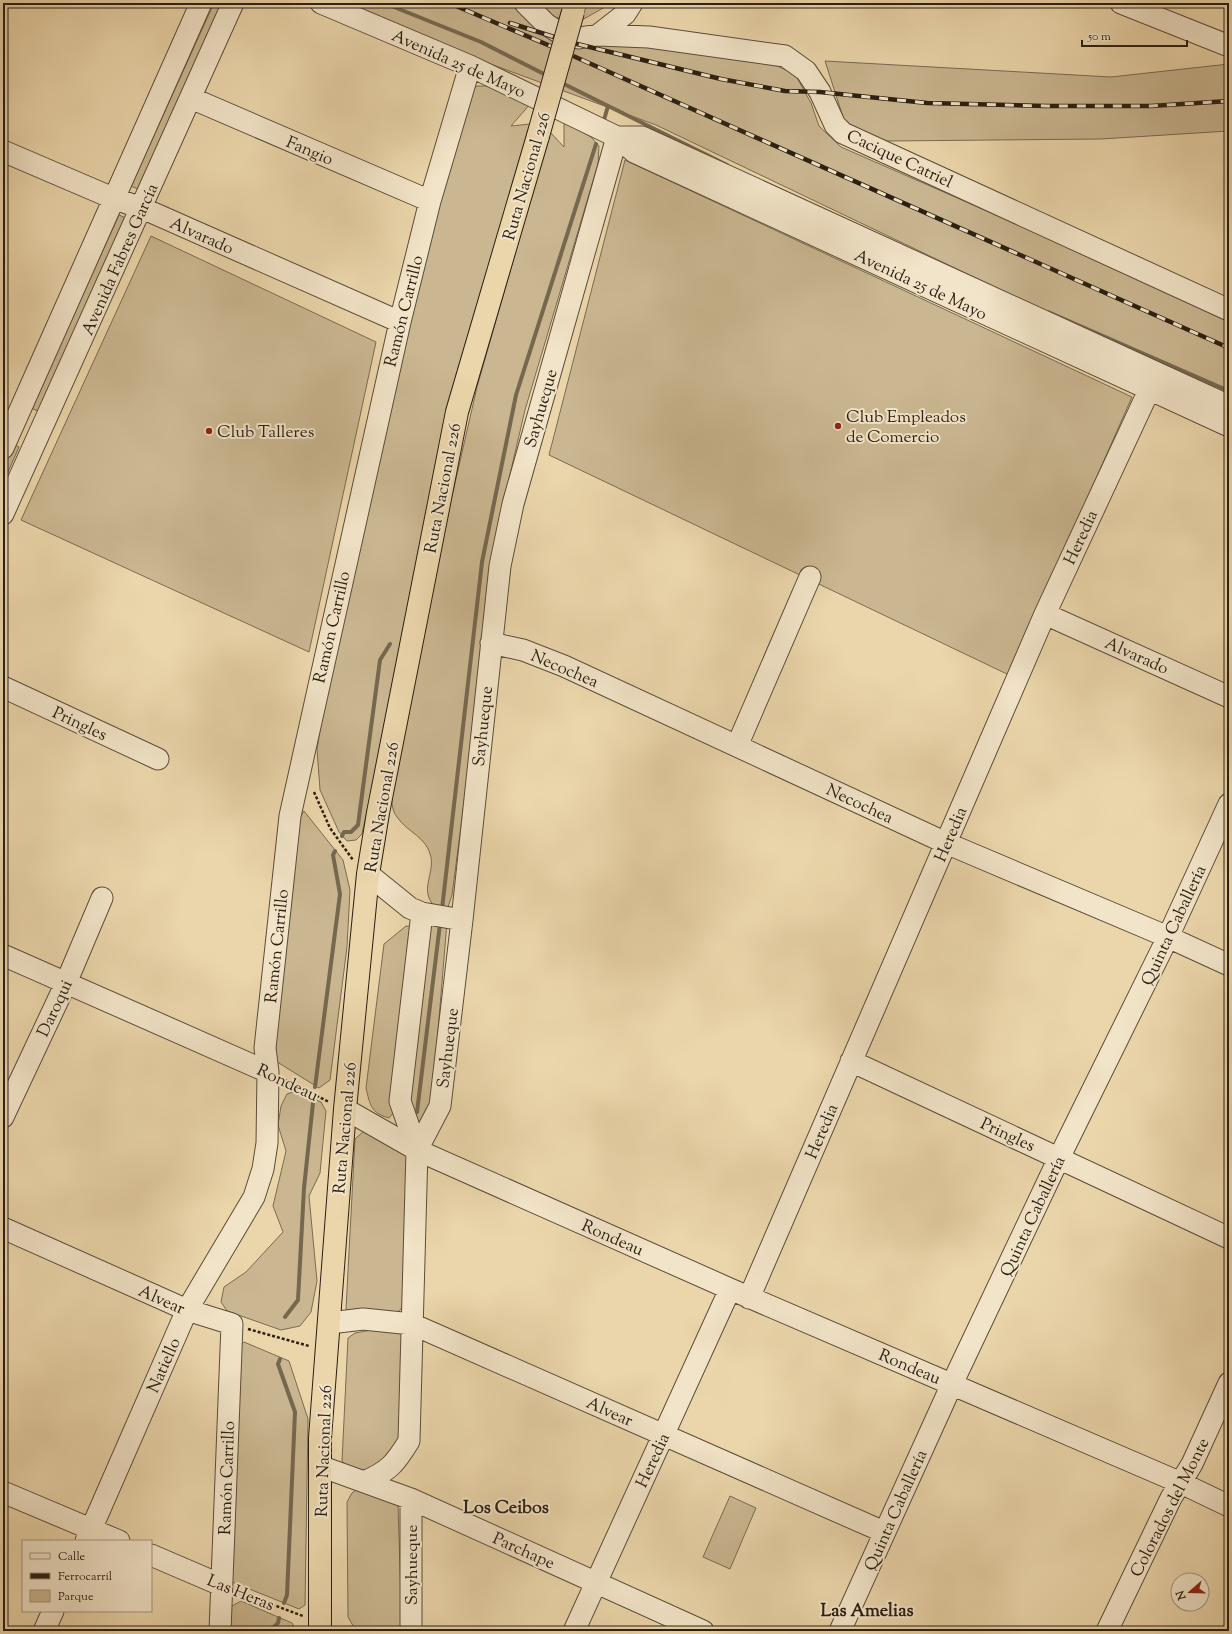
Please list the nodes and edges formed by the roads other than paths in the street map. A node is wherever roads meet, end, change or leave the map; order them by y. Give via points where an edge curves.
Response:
1 (201, 3) edge
2 (233, 3) edge
3 (321, 3) edge
4 (525, 3) edge
5 (632, 3) edge
6 (635, 3) edge
7 (1121, 3) edge
8 (574, 8) edge
9 (598, 35) junction
10 (649, 37) junction
11 (1226, 46) edge
12 (470, 66) junction
13 (191, 98) junction
14 (616, 137) junction
15 (3, 151) edge
16 (114, 198) junction
17 (430, 201) junction
18 (142, 208) junction
19 (1229, 310) edge
20 (400, 322) junction
21 (1153, 381) junction
22 (1229, 406) edge
23 (8, 422) edge
24 (1229, 426) edge
25 (38, 437) junction
26 (3, 448) edge
27 (3, 514) edge
28 (810, 577) dead end
29 (1045, 614) junction
30 (490, 643) junction
31 (3, 687) edge
32 (1229, 697) edge
33 (737, 746) junction
34 (158, 758) dead end
35 (1229, 804) edge
36 (946, 843) junction
37 (368, 874) junction
38 (102, 898) dead end
39 (422, 913) junction
40 (462, 920) junction
41 (1168, 937) junction
42 (3, 955) edge
43 (1229, 965) edge
44 (66, 983) junction
45 (851, 1061) junction
46 (268, 1072) junction
47 (344, 1109) junction
48 (3, 1117) edge
49 (417, 1150) junction
50 (1059, 1158) junction
51 (254, 1197) joint
52 (3, 1228) edge
53 (1229, 1238) edge
54 (730, 1289) junction
55 (749, 1298) junction
56 (187, 1310) junction
57 (330, 1323) junction
58 (232, 1324) joint
59 (412, 1324) junction
60 (1229, 1383) edge
61 (952, 1384) junction
62 (663, 1434) junction
63 (320, 1466) junction
64 (364, 1482) junction
65 (1181, 1483) junction
66 (3, 1492) edge
67 (412, 1499) junction
68 (1229, 1506) edge
69 (884, 1532) junction
70 (88, 1535) edge
71 (114, 1540) edge
72 (152, 1555) edge
73 (595, 1582) junction
74 (221, 1585) junction
75 (53, 1612) edge
76 (323, 1628) edge
77 (44, 1631) edge
78 (220, 1631) edge
79 (411, 1631) edge
80 (574, 1631) edge
81 (703, 1631) edge
82 (840, 1631) edge
83 (1107, 1631) edge

1 - 16 street, Avenida Fabres García
2 - 13 street, Avenida Fabres García
3 - 12 street, Avenida 25 de Mayo
4 - 9 street, Cacique Catriel via 546,24 563,35 579,38
5 - 9 street via 624,14
6 - 10 street
7 - 11 street
8 - 37 highway, Ruta Nacional 226, bridge via 456,412
9 - 10 street, Cacique Catriel
10 - 19 street, Cacique Catriel via 785,56 806,71 820,92 835,125 843,133
12 - 14 street, Avenida 25 de Mayo
12 - 17 street, Ramón Carrillo
13 - 17 street, Fangio
13 - 18 street, Avenida Fabres García
14 - 21 street, Avenida 25 de Mayo via 634,152
14 - 30 street, Sayhueque via 513,504 500,566
15 - 16 street, Alvarado
16 - 18 street, Alvarado
16 - 23 street, Avenida Fabres García
17 - 20 street, Ramón Carrillo
18 - 20 street, Alvarado
18 - 25 street, Avenida Fabres García
20 - 46 street, Ramón Carrillo via 290,816 265,1048
21 - 22 street, Avenida 25 de Mayo
21 - 24 street, Avenida 25 de Mayo
21 - 29 street, Heredia
23 - 25 street
23 - 26 street, Avenida Fabres García
25 - 27 street, Avenida Fabres García
28 - 33 street
29 - 32 street, Alvarado
29 - 36 street, Heredia
30 - 33 street, Necochea via 523,650 564,666
30 - 40 street, Sayhueque
31 - 34 street, Pringles
33 - 36 street, Necochea
35 - 41 street, Quinta Caballería
36 - 41 street, Necochea
36 - 45 street, Heredia
37 - 39 street via 410,908
37 - 47 highway, Ruta Nacional 226
38 - 44 street, Daroqui
39 - 40 street
39 - 49 street via 400,1101
40 - 49 street, Sayhueque via 440,1106
41 - 43 street, Necochea
41 - 50 street, Quinta Caballería
42 - 44 street, Rondeau
44 - 46 street, Rondeau
44 - 48 street, Daroqui
45 - 50 street, Pringles
45 - 55 street, Heredia
46 - 51 street, Ramón Carrillo via 267,1143 263,1169
47 - 49 street, Rondeau
47 - 57 highway, Ruta Nacional 226
49 - 54 street, Rondeau
49 - 59 street, Sayhueque
50 - 53 street, Pringles
50 - 61 street, Quinta Caballería
51 - 56 street, Natiello
52 - 56 street, Alvear
54 - 55 street, Rondeau
54 - 62 street, Heredia
55 - 61 street, Rondeau
56 - 58 street, Alvear
56 - 70 street, Natiello
57 - 59 street, Alvear via 362,1320
57 - 63 highway, Ruta Nacional 226
58 - 74 street, Ramón Carrillo
59 - 62 street, Alvear
59 - 64 street, Sayhueque via 409,1441 398,1459 384,1473
60 - 65 street, Colorados del Monte
61 - 65 street, Rondeau
61 - 69 street, Quinta Caballería
62 - 69 street, Alvear
62 - 73 street, Heredia
63 - 64 street, Parchape
63 - 76 highway, Ruta Nacional 226
64 - 67 street, Parchape
65 - 68 street, Rondeau
65 - 83 street, Colorados del Monte via 1171,1498
66 - 70 street
67 - 73 street, Parchape
67 - 79 street, Sayhueque
69 - 82 street, Quinta Caballería
70 - 71 street
72 - 74 street, Las Heras
73 - 80 street, Heredia
73 - 81 street, Parchape
74 - 78 street, Ramón Carrillo
75 - 77 street

